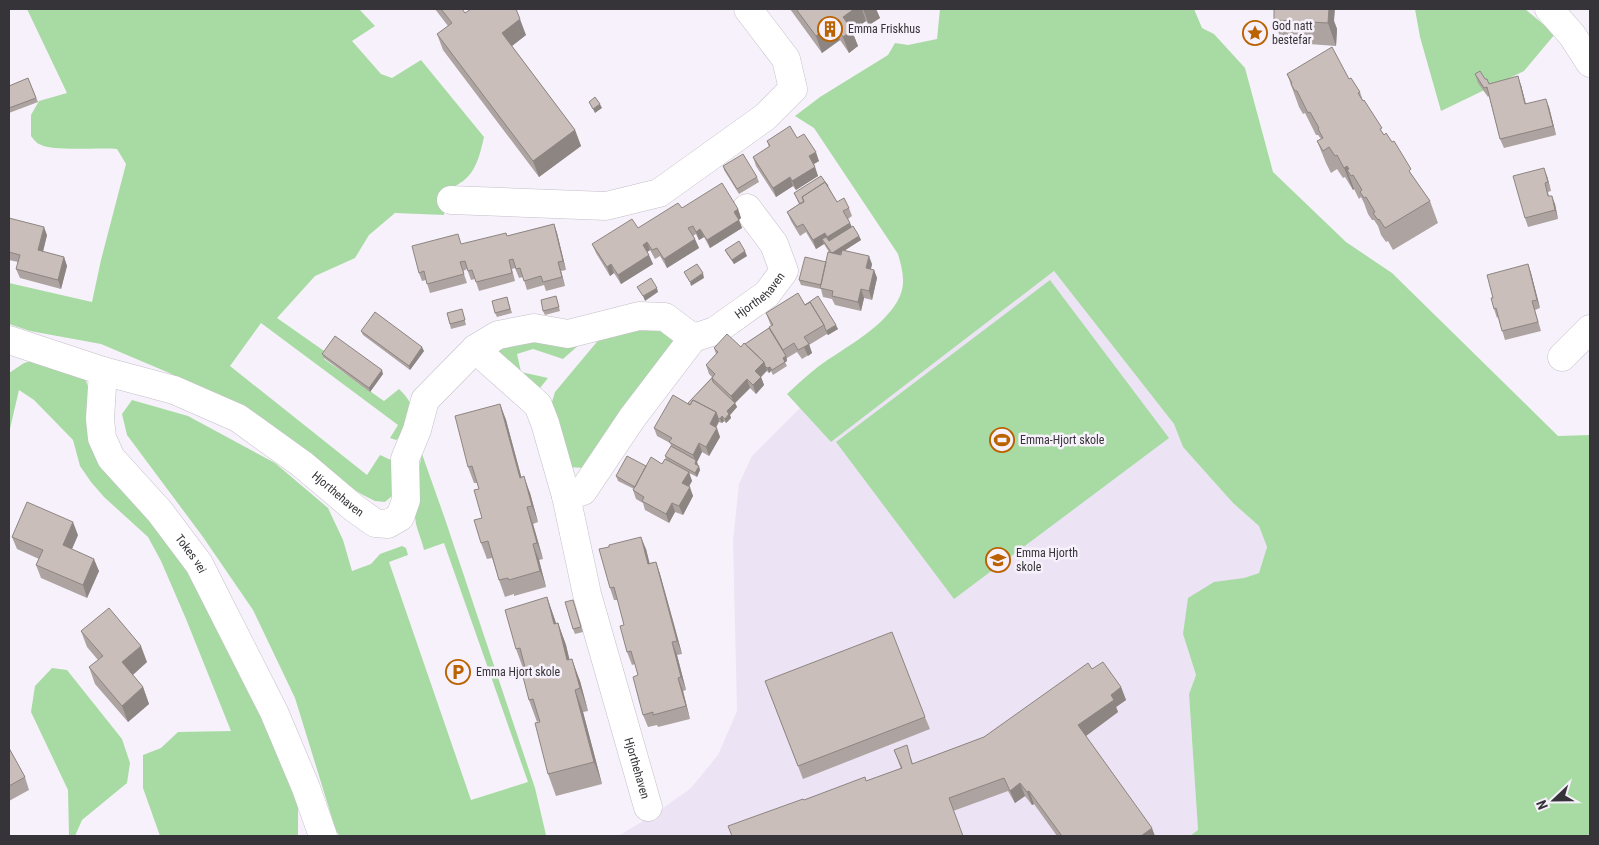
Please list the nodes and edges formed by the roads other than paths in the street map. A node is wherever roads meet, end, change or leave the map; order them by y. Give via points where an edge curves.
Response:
1 (748, 9) edge
2 (1549, 9) edge
3 (1590, 63) edge
4 (451, 200) dead end
5 (747, 208) dead end
6 (1590, 329) edge
7 (693, 338) junction
8 (10, 343) edge
9 (475, 349) junction
10 (1562, 357) dead end
11 (103, 371) junction
12 (566, 496) junction
13 (648, 807) dead end
14 (323, 836) edge

1 - 4 street via 786,59 793,89 765,117 659,193 606,206
2 - 3 street via 1572,35
5 - 7 street, Hjorthehaven via 774,244 784,271 766,294 715,330
6 - 10 street
7 - 9 street, Hjorthehaven via 665,317 639,316 568,334 534,328 498,335
7 - 12 street via 632,418 583,491
8 - 11 street
9 - 11 street, Hjorthehaven via 425,400 405,459 406,500 400,517 388,524 375,523 238,418 174,390
9 - 12 street, Hjorthehaven via 538,405
11 - 14 street, Tokes vei via 100,419 102,438 111,458 160,512 199,564 274,712
12 - 13 street, Hjorthehaven via 587,594

